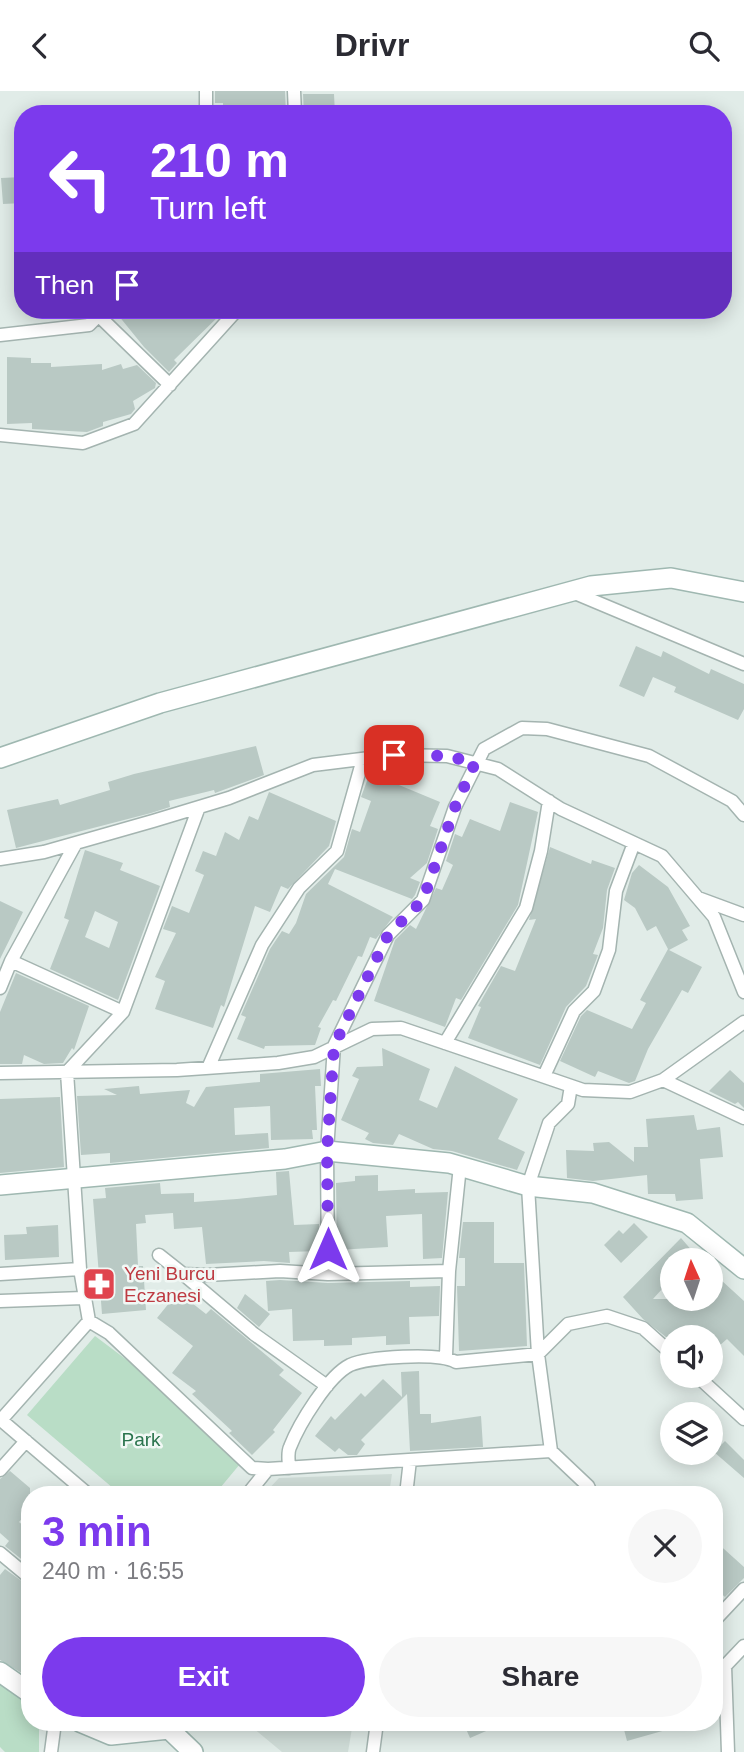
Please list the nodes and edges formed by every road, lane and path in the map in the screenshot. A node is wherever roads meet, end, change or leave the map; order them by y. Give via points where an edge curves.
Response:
1 (95, 319) edge
2 (107, 319) edge
3 (229, 319) edge
4 (0, 335) edge
5 (170, 385) junction
6 (0, 435) edge
7 (570, 591) junction
8 (744, 592) edge
9 (744, 664) edge
10 (0, 758) edge
11 (363, 759) junction
12 (475, 763) junction
13 (549, 801) junction
14 (199, 807) junction
15 (744, 815) edge
16 (76, 843) junction
17 (634, 843) junction
18 (0, 859) edge
19 (698, 898) junction
20 (744, 915) edge
21 (11, 961) junction
22 (0, 988) edge
23 (744, 992) edge
24 (123, 1012) junction
25 (744, 1022) edge
26 (445, 1043) junction
27 (334, 1046) junction
28 (209, 1066) junction
29 (67, 1072) junction
30 (0, 1073) edge
31 (544, 1076) junction
32 (663, 1080) junction
33 (571, 1086) junction
34 (744, 1118) edge
35 (327, 1151) junction
36 (460, 1166) junction
37 (74, 1180) junction
38 (0, 1185) edge
39 (528, 1186) junction
40 (159, 1255) dead end
41 (80, 1269) junction
42 (744, 1269) edge
43 (449, 1271) junction
44 (0, 1274) edge
45 (183, 1274) junction
46 (328, 1274) junction
47 (83, 1298) junction
48 (0, 1301) edge
49 (89, 1321) junction
50 (660, 1343) edge
51 (538, 1354) junction
52 (446, 1356) junction
53 (327, 1386) junction
54 (710, 1388) edge
55 (744, 1419) edge
56 (1, 1420) edge
57 (26, 1441) junction
58 (551, 1451) junction
59 (410, 1460) junction
60 (289, 1468) junction
61 (0, 1469) edge
62 (268, 1469) junction
63 (78, 1486) edge
64 (254, 1486) edge
65 (407, 1486) edge
66 (588, 1486) edge
67 (0, 1553) edge
68 (21, 1570) edge
69 (744, 1589) edge
70 (723, 1611) edge
71 (744, 1646) edge
72 (723, 1659) edge
73 (0, 1672) edge
74 (21, 1687) edge
75 (723, 1702) edge
76 (54, 1731) edge
77 (101, 1731) edge
78 (134, 1731) edge
79 (174, 1731) edge
80 (376, 1731) edge
81 (51, 1752) edge
82 (193, 1752) edge
83 (373, 1752) edge
84 (728, 1752) edge

1 - 4 street via 89,325
2 - 5 street
3 - 5 street
5 - 6 street via 134,424 83,443
7 - 8 street via 671,578
7 - 9 street
7 - 10 street via 160,703
11 - 12 street via 447,756
11 - 14 street via 313,765
11 - 28 street via 337,851 299,888 262,945
12 - 13 street via 498,769
12 - 15 street via 484,749 522,728 547,729 649,756 732,801
12 - 27 street via 423,900 388,935
13 - 17 street
13 - 26 street via 526,908
14 - 16 street
14 - 24 street
16 - 18 street
16 - 21 street
17 - 19 street via 663,856
17 - 31 street via 616,891 609,950 594,991 574,1011
19 - 20 street
19 - 23 street via 714,917
21 - 22 street
21 - 24 street
24 - 29 street
25 - 32 street
26 - 27 street via 401,1028 372,1029
26 - 31 street
27 - 28 street via 314,1056 278,1063
27 - 35 street
28 - 29 street
29 - 30 street
29 - 37 street
31 - 33 street
32 - 33 street via 630,1092
32 - 34 street
33 - 39 street via 568,1104 549,1123
35 - 36 street
35 - 37 street
35 - 46 street
36 - 39 street
36 - 43 street
37 - 38 street
37 - 41 street
39 - 42 street via 593,1193 687,1223
39 - 51 street
40 - 45 street
41 - 44 street
41 - 47 street
43 - 46 street
43 - 52 street
45 - 46 street
45 - 53 street via 254,1334
47 - 48 street
47 - 49 street
49 - 56 street
49 - 62 street via 109,1333 252,1468
50 - 51 street via 643,1328 607,1316 568,1324
51 - 52 street via 456,1361
51 - 58 street
52 - 53 street via 351,1365
53 - 60 street via 288,1450
54 - 55 street
56 - 57 street
57 - 61 street
57 - 63 street
58 - 59 street
58 - 66 street
59 - 60 street
59 - 65 street
60 - 62 street
62 - 64 street
67 - 68 street
69 - 70 street
71 - 72 street
73 - 74 street
75 - 84 street
76 - 81 street
77 - 78 street via 111,1735
79 - 82 street
80 - 83 street

